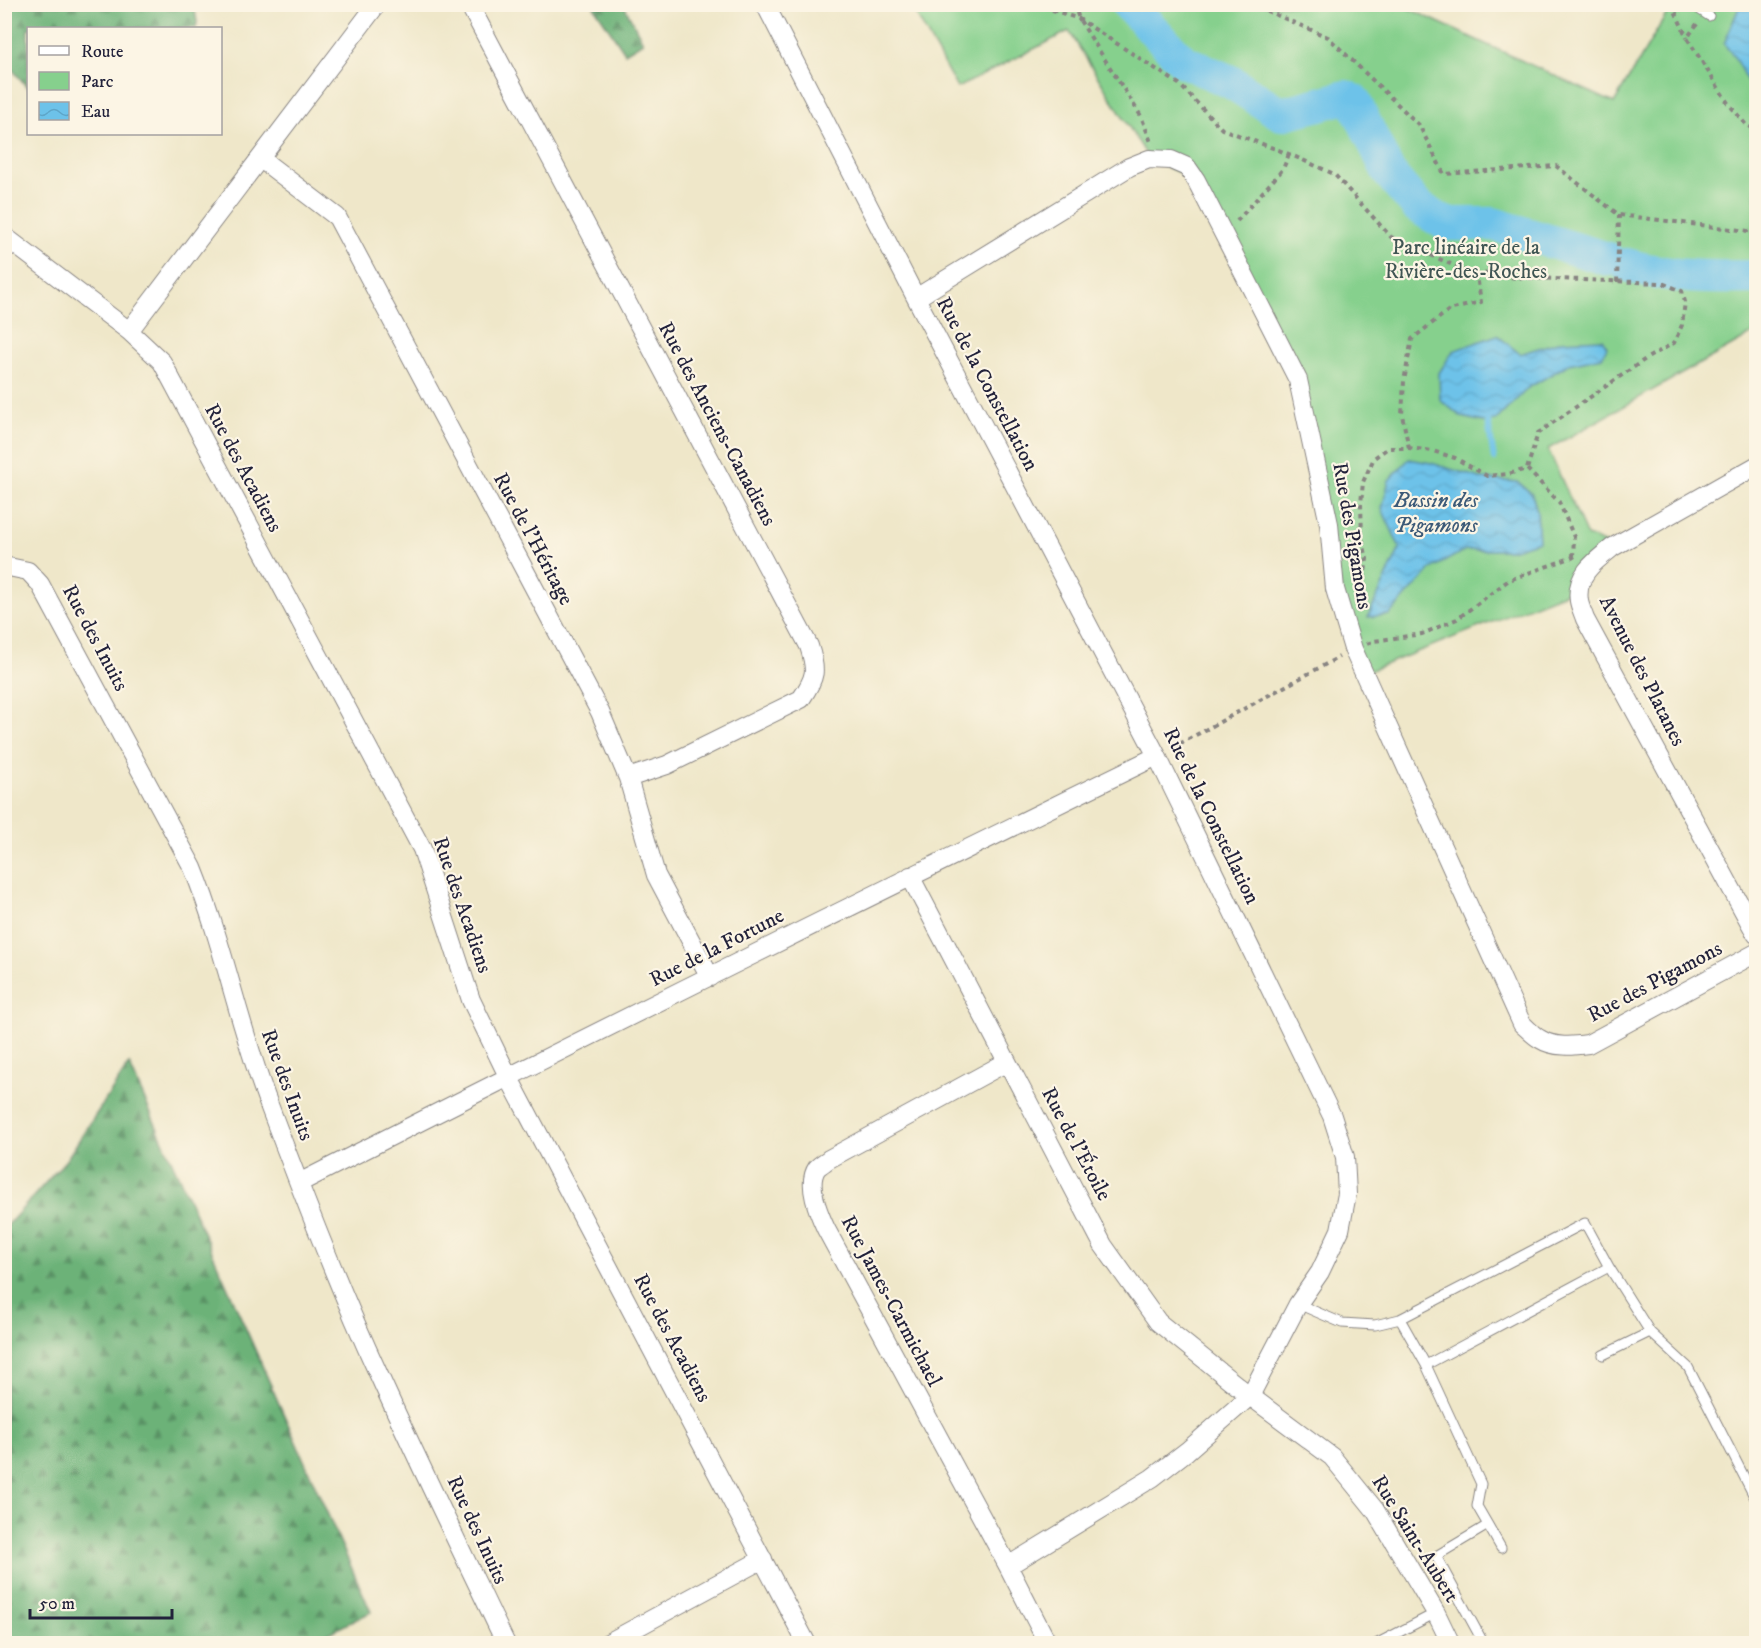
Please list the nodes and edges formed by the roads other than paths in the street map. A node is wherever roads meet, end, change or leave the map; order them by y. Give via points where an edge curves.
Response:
1 (377, 4) edge
2 (469, 4) edge
3 (765, 4) edge
4 (1691, 4) edge
5 (1706, 14) road end
6 (261, 159) junction
7 (4, 236) edge
8 (916, 298) junction
9 (129, 331) junction
10 (1756, 466) edge
11 (4, 566) edge
12 (1157, 756) junction
13 (628, 778) junction
14 (910, 876) junction
15 (1756, 934) edge
16 (1756, 953) edge
17 (710, 977) junction
18 (1007, 1062) junction
19 (508, 1076) junction
20 (299, 1183) junction
21 (1610, 1267) junction
22 (1298, 1304) junction
23 (1400, 1319) junction
24 (1650, 1332) junction
25 (1603, 1355) dead end
26 (1426, 1365) junction
27 (1250, 1396) junction
28 (1756, 1500) edge
29 (1488, 1525) junction
30 (1501, 1548) dead end
31 (763, 1559) junction
32 (1008, 1566) junction
33 (1436, 1613) junction
34 (506, 1644) edge
35 (606, 1644) edge
36 (807, 1644) edge
37 (1048, 1644) edge
38 (1376, 1644) edge
39 (1451, 1644) edge
40 (1484, 1644) edge

1 - 6 street
2 - 13 street, Rue des Anciens-Canadiens via 809,646 815,664 812,683 801,699 667,765
3 - 8 street, Rue de la Constellation
4 - 5 lane
6 - 9 street
6 - 13 street, Rue de l'Héritage via 337,217 600,712
7 - 9 street, Rue des Acadiens
8 - 12 street, Rue de la Constellation
8 - 16 street, Rue des Pigamons via 1129,167 1149,159 1171,160 1187,167 1298,380 1329,524 1335,589 1353,650 1522,1024 1541,1040 1572,1046 1588,1044
9 - 19 street, Rue des Acadiens via 162,363 422,849 471,1000
10 - 15 street, Avenue des Platanes via 1594,561 1585,572 1579,600 1585,619
11 - 20 street, Rue des Inuits via 28,571 40,584 193,868 256,1068
12 - 14 street, Rue de la Fortune
12 - 22 street, Rue de la Constellation via 1332,1116 1345,1157 1347,1194 1340,1230 1320,1272
13 - 17 street, Rue de l'Héritage via 656,875
14 - 17 street, Rue de la Fortune
14 - 18 street, Rue de l'Étoile
17 - 19 street, Rue de la Fortune
18 - 27 street, Rue de l'Étoile via 1103,1245 1158,1322
18 - 32 street, Rue James-Carmichael via 829,1159 816,1169 813,1186 816,1208 826,1229
19 - 20 street, Rue de la Fortune
19 - 31 street, Rue des Acadiens
20 - 34 street, Rue des Inuits via 377,1372
21 - 23 lane via 1585,1223
21 - 24 lane
21 - 26 lane
22 - 23 lane via 1342,1323 1375,1325
22 - 27 street, Rue de la Constellation
23 - 26 lane
24 - 25 lane
24 - 28 lane via 1688,1367
26 - 29 lane via 1481,1484 1477,1506
27 - 32 street, Rue de la Constellation via 1152,1478
27 - 33 street, Rue Saint-Aubert via 1332,1457 1375,1510
29 - 30 lane
29 - 40 lane via 1436,1556
31 - 35 street
31 - 36 street, Rue des Acadiens
32 - 37 street, Rue James-Carmichael
33 - 38 lane
33 - 39 street, Rue Saint-Aubert

